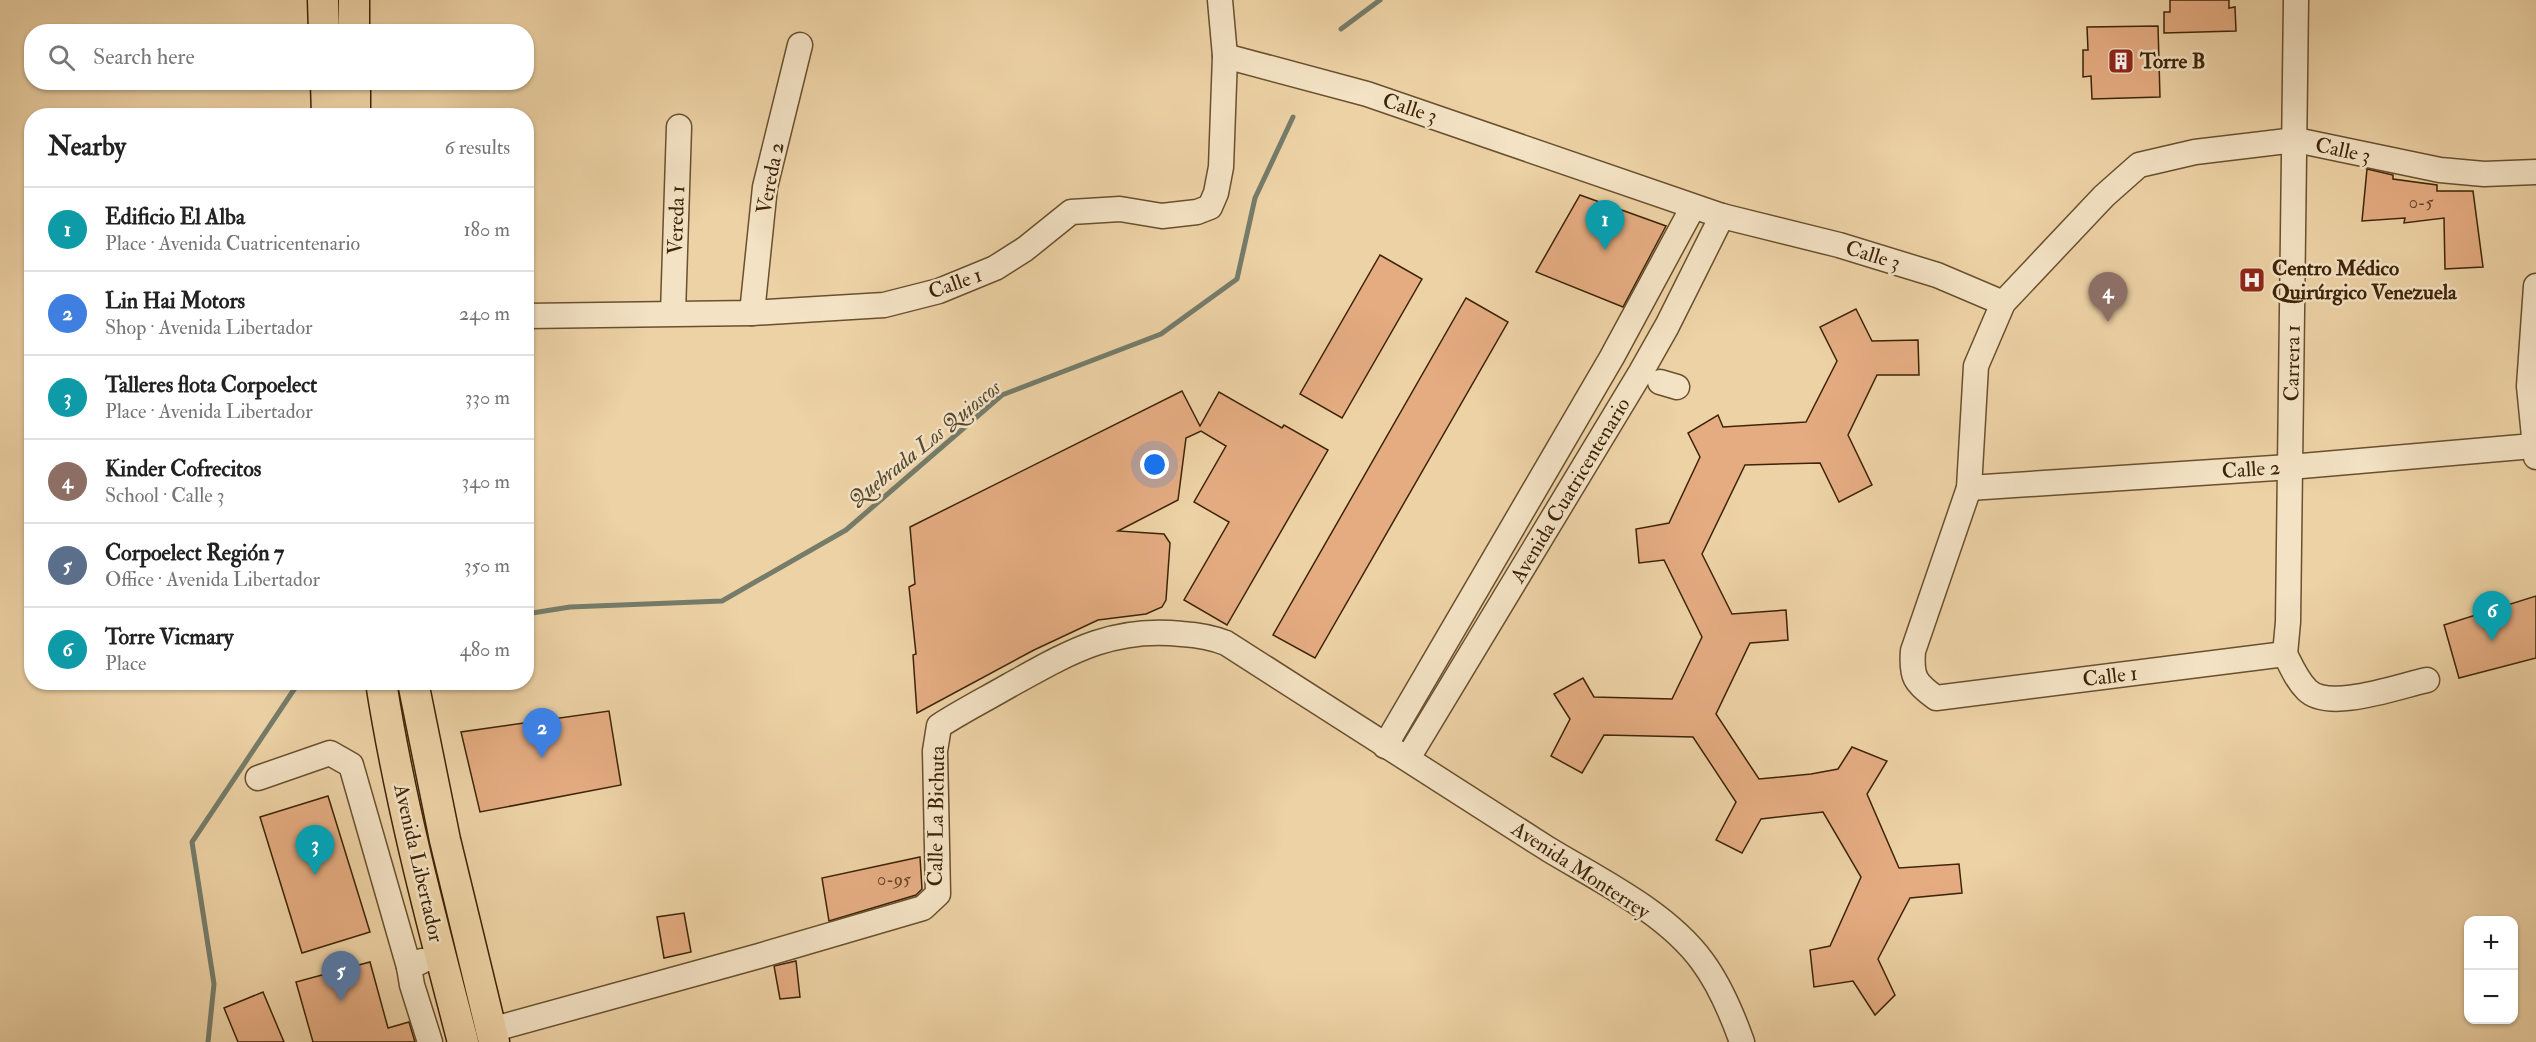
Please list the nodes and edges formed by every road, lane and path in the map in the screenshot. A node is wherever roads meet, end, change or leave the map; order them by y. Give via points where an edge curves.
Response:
1 (323, 0) edge
2 (354, 0) edge
3 (1220, 0) edge
4 (2296, 0) edge
5 (324, 24) edge
6 (354, 24) edge
7 (800, 45) dead end
8 (1225, 56) junction
9 (326, 90) edge
10 (355, 90) edge
11 (327, 108) edge
12 (355, 108) edge
13 (679, 127) dead end
14 (2296, 140) junction
15 (2536, 171) edge
16 (1693, 207) junction
17 (1722, 216) junction
18 (2536, 286) edge
19 (2003, 303) junction
20 (674, 313) junction
21 (752, 313) junction
22 (534, 316) edge
23 (2532, 387) edge
24 (2535, 451) edge
25 (2290, 467) junction
26 (1969, 488) junction
27 (2284, 654) junction
28 (2427, 680) dead end
29 (382, 690) edge
30 (415, 690) edge
31 (1386, 746) junction
32 (1408, 758) junction
33 (258, 778) dead end
34 (440, 952) junction
35 (409, 967) junction
36 (493, 1036) edge
37 (430, 1042) edge
38 (463, 1042) edge
39 (1742, 1042) edge

1 - 5 main road
2 - 6 main road
3 - 8 street
4 - 14 street, Carrera 1
7 - 21 street, Vereda 2 via 765,187
8 - 16 street, Calle 3 via 1367,94
8 - 21 street, Calle 1 via 1221,167 1210,207 1162,216 1120,208 1071,212 995,268 939,291 884,305
9 - 11 main road
10 - 12 main road
13 - 20 street, Vereda 1
14 - 15 street, Calle 3 via 2440,170 2484,174
14 - 19 street, Calle 3 via 2195,152 2139,165 2104,196
14 - 25 street, Carrera 1
16 - 17 street, Calle 3
16 - 31 street, Avenida Cuatricentenario via 1612,357
17 - 19 street, Calle 3 via 1839,244 1937,275
17 - 32 street, Avenida Cuatricentenario via 1646,363
18 - 23 street
19 - 26 street via 1976,366
20 - 21 street, Calle 1
20 - 22 street, Calle 1
23 - 24 street
24 - 25 street, Calle 2
25 - 26 street, Calle 2
25 - 27 street, Carrera 1 via 2288,632
26 - 27 street, Calle 1 via 1913,651 1912,669 1919,686 1936,698
27 - 28 street via 2308,692 2325,700
29 - 34 main road, Avenida Libertador via 390,740
30 - 36 main road, Avenida Libertador via 445,840
31 - 32 street, Calle La Bichuta
31 - 36 street, Calle La Bichuta via 1210,636 1167,632 1103,639 1064,656 939,726 934,751 938,894 923,908
32 - 39 street, Avenida Monterrey via 1623,892 1667,927 1702,960 1734,1017
33 - 35 street via 330,753 351,765
34 - 35 street
34 - 38 main road, Avenida Libertador
35 - 37 street

